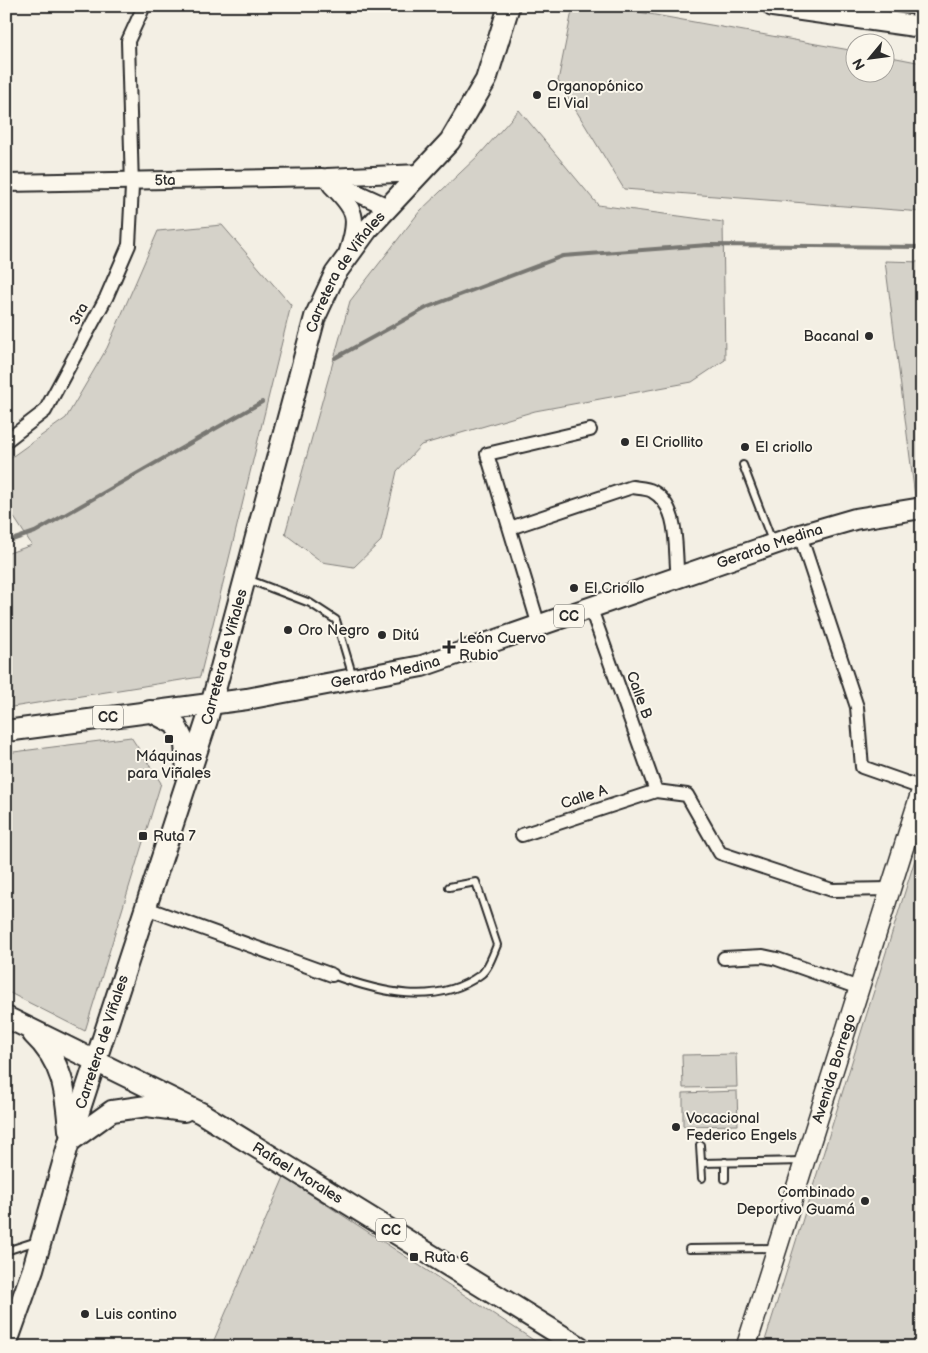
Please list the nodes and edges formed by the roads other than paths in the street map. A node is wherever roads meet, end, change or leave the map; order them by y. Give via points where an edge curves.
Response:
1 (144, 6) edge
2 (509, 6) edge
3 (773, 6) edge
4 (922, 26) edge
5 (420, 173) junction
6 (322, 177) junction
7 (132, 180) junction
8 (6, 182) edge
9 (388, 208) junction
10 (346, 258) junction
11 (590, 430) dead end
12 (6, 441) edge
13 (744, 466) dead end
14 (922, 508) edge
15 (510, 528) junction
16 (800, 535) junction
17 (773, 545) junction
18 (246, 578) junction
19 (678, 578) junction
20 (591, 609) junction
21 (539, 626) junction
22 (354, 680) junction
23 (211, 703) junction
24 (150, 711) junction
25 (6, 731) edge
26 (188, 778) junction
27 (922, 788) edge
28 (656, 791) junction
29 (522, 834) dead end
30 (449, 887) dead end
31 (890, 889) junction
32 (146, 908) junction
33 (724, 958) dead end
34 (332, 975) joint
35 (859, 988) junction
36 (14, 1021) edge
37 (96, 1061) junction
38 (201, 1113) junction
39 (69, 1142) junction
40 (700, 1145) dead end
41 (804, 1161) junction
42 (701, 1162) junction
43 (725, 1162) junction
44 (702, 1178) dead end
45 (725, 1179) dead end
46 (41, 1240) junction
47 (777, 1248) junction
48 (689, 1249) dead end
49 (6, 1251) edge
50 (6, 1345) edge
51 (580, 1347) edge
52 (746, 1347) edge

1 - 7 street, 3ra via 128,41
2 - 5 main road, Carretera de Viñales via 486,80 450,141
3 - 4 main road
5 - 6 street, 5ta
5 - 9 main road, Carretera de Viñales
6 - 7 street, 5ta
6 - 9 street, 5ta
6 - 10 street via 350,204 356,227
7 - 8 street, 5ta
7 - 12 street, 3ra via 129,245 106,298 45,411
9 - 10 main road, Carretera de Viñales
10 - 18 main road, Carretera de Viñales via 315,317
11 - 15 street via 488,454
13 - 17 lane
14 - 16 main road, Gerardo Medina / CC via 856,519
15 - 19 street via 632,486 651,490 666,504 675,534
15 - 21 street
16 - 17 main road, Gerardo Medina / CC
16 - 27 street via 857,707 862,767
17 - 19 main road, Gerardo Medina / CC
18 - 22 lane via 310,603 336,620
18 - 23 main road, Carretera de Viñales
19 - 20 main road, Gerardo Medina / CC
20 - 21 main road, Gerardo Medina / CC
20 - 28 street, Calle B
21 - 22 main road, Gerardo Medina / CC via 422,666
22 - 23 main road, Gerardo Medina / CC
23 - 24 main road, Gerardo Medina / CC
23 - 26 main road, Carretera de Viñales
24 - 25 main road, Gerardo Medina / CC
24 - 26 main road via 175,724 185,744
26 - 32 main road, Carretera de Viñales
27 - 31 main road, Avenida Borrego
28 - 29 street, Calle A
28 - 31 street via 687,795 720,853 832,890
30 - 34 lane via 476,882 497,945 482,974 445,992 405,995
31 - 35 main road, Avenida Borrego
32 - 34 street
32 - 37 main road, Carretera de Viñales
33 - 35 street via 763,956 777,959
35 - 41 main road, Avenida Borrego
36 - 37 main road, Rafael Morales / CC
36 - 39 main road via 49,1049 66,1092
37 - 38 main road, Rafael Morales / CC
37 - 39 main road, Carretera de Viñales
38 - 39 main road via 147,1106 112,1111
38 - 51 main road, Rafael Morales / CC
39 - 46 main road, Carretera de Viñales
40 - 42 lane
41 - 43 lane
41 - 47 main road, Avenida Borrego
42 - 43 lane
42 - 44 lane
43 - 45 lane
46 - 49 lane
46 - 50 main road, Carretera de Viñales
47 - 48 lane
47 - 52 main road, Avenida Borrego

